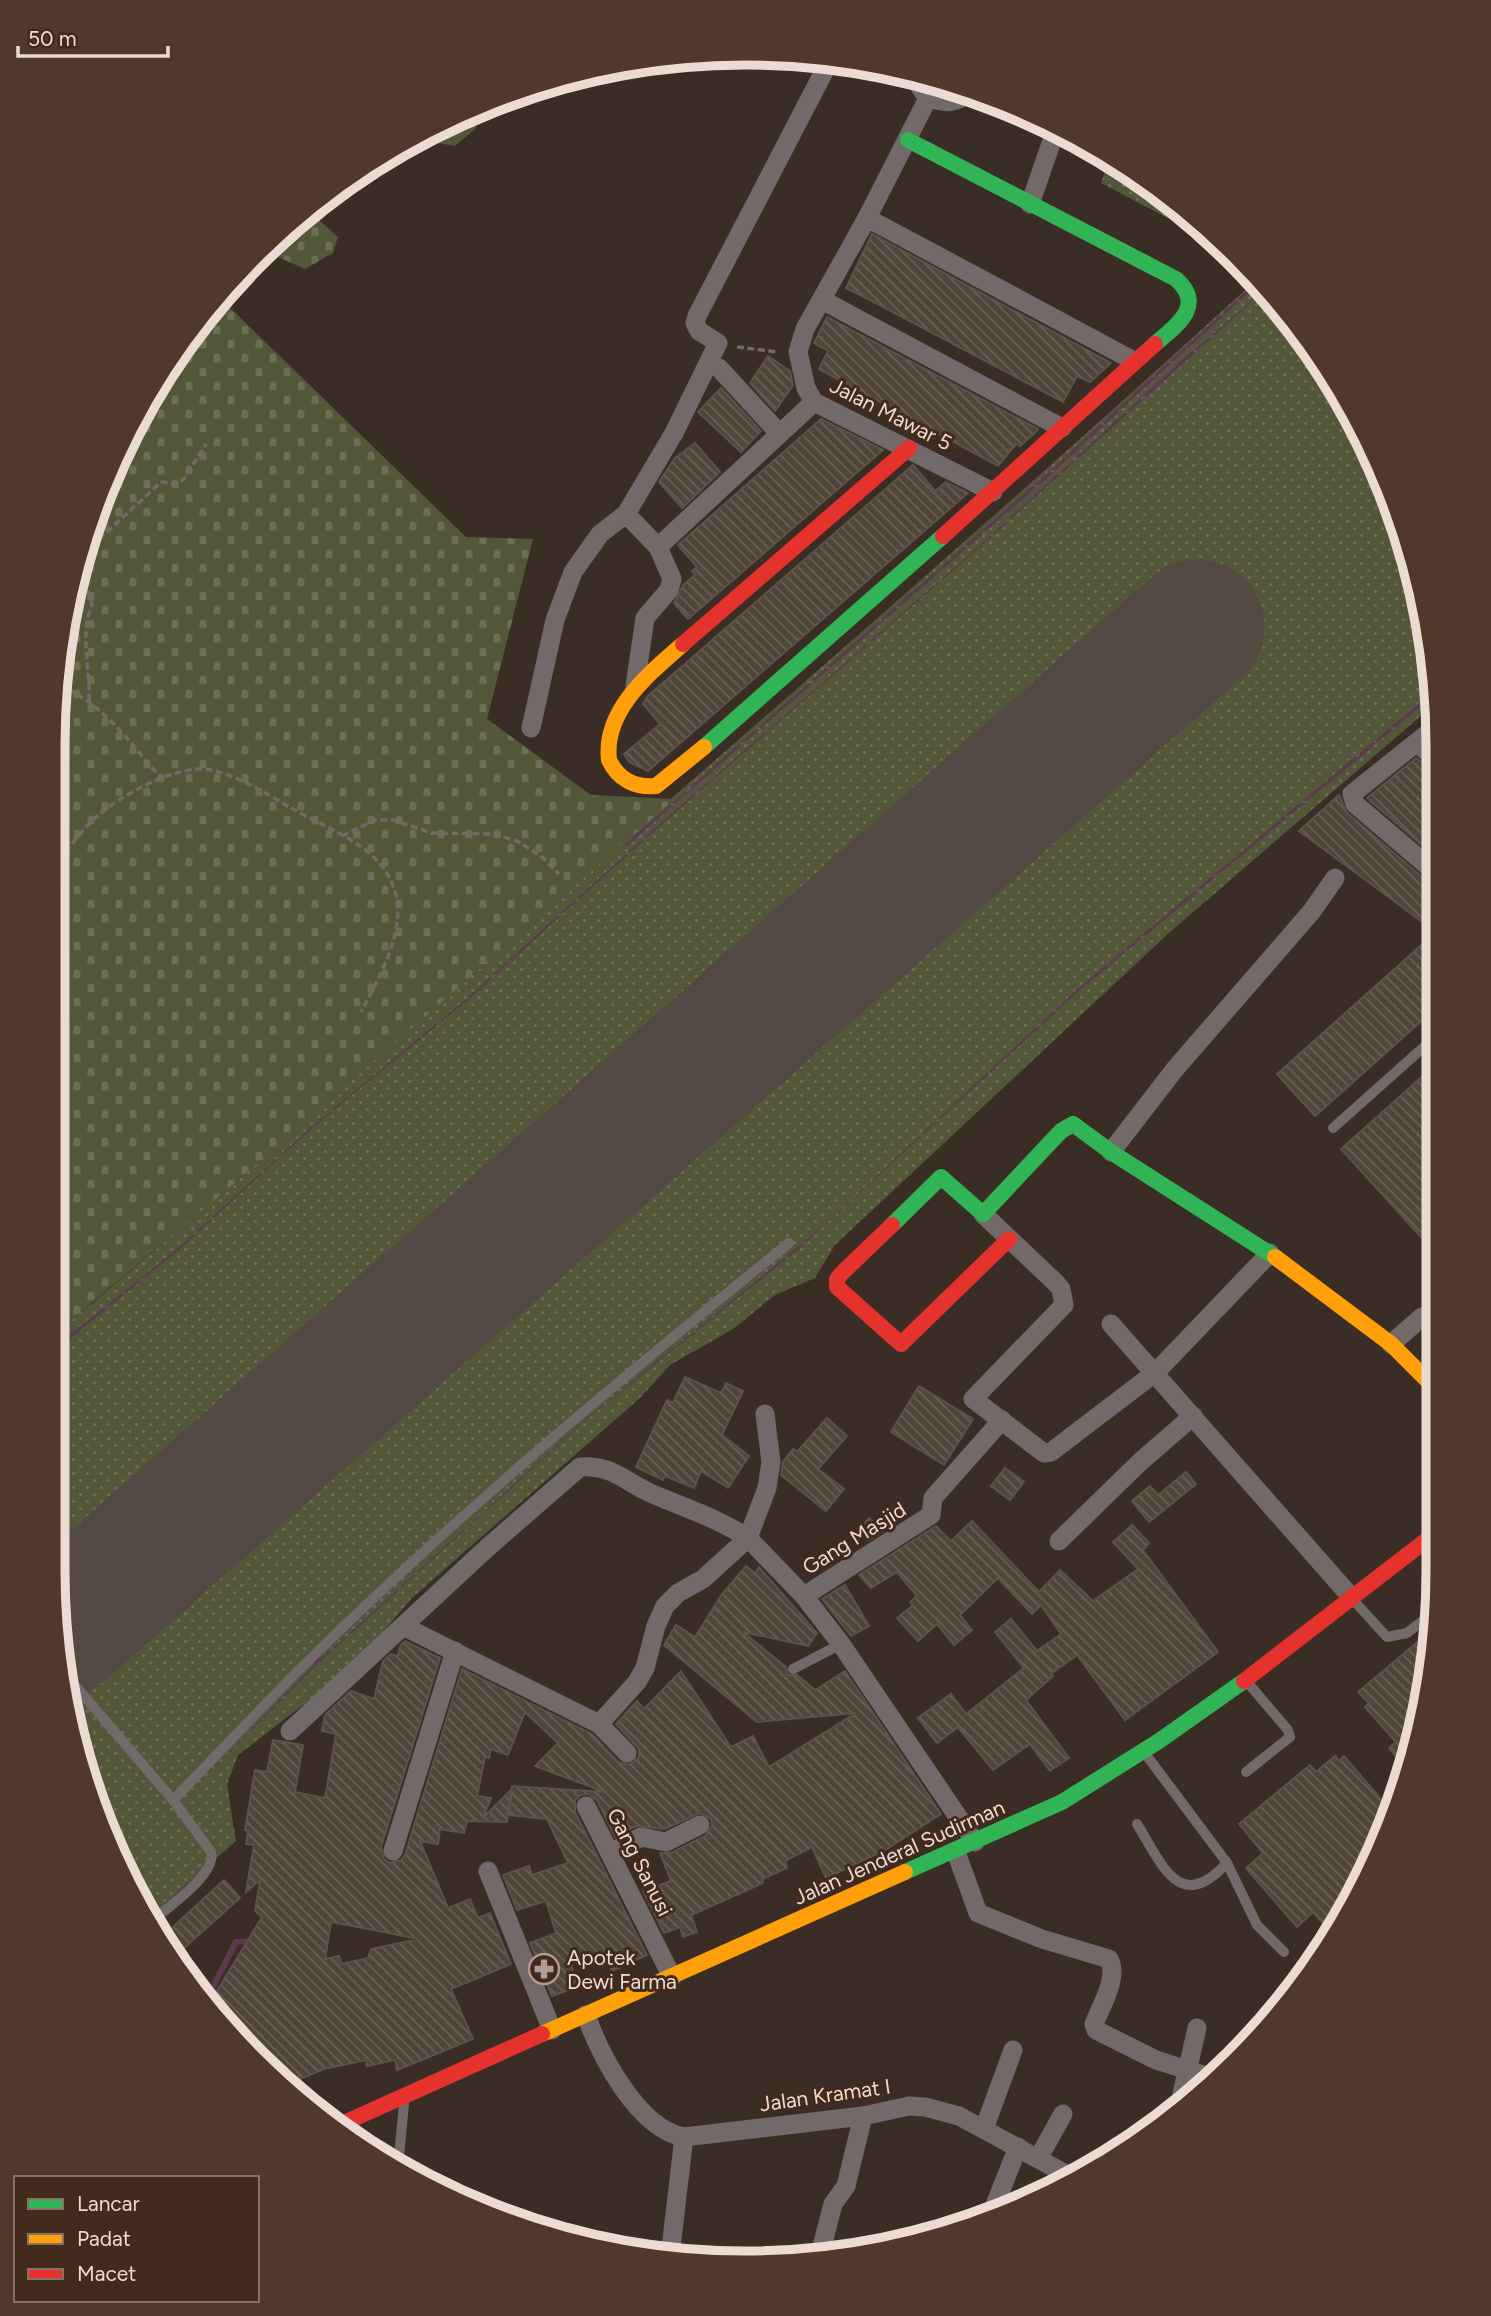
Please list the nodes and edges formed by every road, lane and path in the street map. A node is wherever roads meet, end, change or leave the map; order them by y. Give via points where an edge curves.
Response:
1 (825, 70) edge
2 (920, 88) edge
3 (928, 98) junction
4 (959, 99) edge
5 (1053, 138) edge
6 (908, 140) junction
7 (1030, 204) junction
8 (867, 218) junction
9 (822, 300) junction
10 (718, 343) junction
11 (798, 352) junction
12 (1134, 361) junction
13 (719, 368) dead end
14 (814, 402) junction
15 (1062, 428) junction
16 (779, 433) junction
17 (206, 444) dead end
18 (909, 448) junction
19 (993, 492) junction
20 (626, 514) junction
21 (96, 542) edge
22 (658, 547) junction
23 (85, 583) edge
24 (635, 686) junction
25 (67, 689) edge
26 (89, 701) junction
27 (531, 728) dead end
28 (1426, 736) edge
29 (1417, 743) junction
30 (1426, 751) edge
31 (160, 778) junction
32 (341, 836) junction
33 (65, 851) edge
34 (1426, 864) edge
35 (559, 874) dead end
36 (1335, 878) dead end
37 (361, 1012) dead end
38 (1426, 1046) edge
39 (1333, 1128) dead end
40 (1111, 1152) junction
41 (983, 1214) junction
42 (1009, 1239) junction
43 (789, 1243) dead end
44 (1270, 1253) junction
45 (1422, 1317) dead end
46 (1111, 1324) dead end
47 (1391, 1344) junction
48 (1156, 1372) junction
49 (1426, 1376) edge
50 (765, 1414) dead end
51 (1193, 1416) junction
52 (1002, 1420) junction
53 (748, 1538) junction
54 (1426, 1540) edge
55 (1059, 1541) dead end
56 (804, 1596) junction
57 (1352, 1598) junction
58 (1424, 1620) edge
59 (403, 1626) junction
60 (841, 1644) junction
61 (455, 1651) junction
62 (793, 1670) dead end
63 (1246, 1680) junction
64 (75, 1686) edge
65 (599, 1724) junction
66 (289, 1731) dead end
67 (1145, 1753) junction
68 (627, 1754) dead end
69 (1246, 1772) dead end
70 (173, 1800) junction
71 (586, 1806) dead end
72 (1137, 1824) dead end
73 (700, 1825) dead end
74 (975, 1842) junction
75 (393, 1851) dead end
76 (612, 1852) junction
77 (956, 1852) junction
78 (1227, 1863) junction
79 (488, 1871) dead end
80 (159, 1915) edge
81 (1284, 1952) dead end
82 (672, 1977) junction
83 (586, 2015) junction
84 (1197, 2028) dead end
85 (552, 2030) junction
86 (1013, 2050) dead end
87 (1188, 2070) junction
88 (1202, 2075) edge
89 (1183, 2092) edge
90 (404, 2096) junction
91 (1063, 2114) dead end
92 (863, 2116) junction
93 (346, 2122) edge
94 (984, 2129) junction
95 (684, 2137) junction
96 (1018, 2147) junction
97 (399, 2156) edge
98 (1039, 2157) junction
99 (1064, 2172) edge
100 (996, 2203) edge
101 (822, 2246) edge
102 (671, 2247) edge

1 - 10 street via 695,323
2 - 3 street
3 - 4 street via 946,104
3 - 6 street
5 - 7 street
6 - 7 main road
6 - 8 street
7 - 12 main road via 1185,286 1189,307 1184,318
8 - 9 street
8 - 12 street
9 - 11 street
9 - 15 street
10 - 11 path via 766,352
10 - 20 street via 674,433
11 - 14 street, Jalan Mawar 5
12 - 15 main road
13 - 16 street
14 - 16 street
14 - 18 street, Jalan Mawar 5
15 - 19 main road
16 - 22 street
17 - 21 path via 184,479 177,484 161,482
18 - 19 street, Jalan Mawar 5
18 - 24 main road
19 - 24 main road via 658,786 628,781 609,763 612,737
20 - 22 street
20 - 27 street via 600,534 573,572 555,620
22 - 24 street via 672,584 645,618
23 - 26 path via 92,605 86,620
25 - 26 path
26 - 31 path
28 - 29 street
29 - 30 street
29 - 34 street via 1352,794 1355,804
31 - 32 path via 200,769 245,782
31 - 33 path via 111,807
32 - 35 path via 375,820 394,820 431,833 494,834 517,841
32 - 37 path via 368,852 391,877 400,918 382,971
36 - 40 street
38 - 39 lane
40 - 41 main road via 1079,1127 1067,1126
40 - 44 main road
41 - 42 street
41 - 42 main road via 941,1177 842,1273 837,1287 901,1344
42 - 52 street via 1061,1289 1064,1305 973,1399
43 - 70 lane via 565,1427 299,1670
44 - 47 main road
44 - 48 street
45 - 47 street
46 - 48 street
47 - 49 main road
48 - 51 street
48 - 52 street via 1051,1452 1041,1452
50 - 53 street via 771,1462 767,1488
51 - 55 street
51 - 57 street
52 - 56 street, Gang Masjid via 933,1498 931,1515
53 - 56 street
53 - 59 street via 694,1508 652,1494 621,1474 606,1468 580,1468
53 - 65 street via 665,1606 637,1682
54 - 57 main road, Jalan Jenderal Sudirman
56 - 60 street
57 - 58 lane via 1387,1637 1407,1633
57 - 63 main road, Jalan Jenderal Sudirman
59 - 61 street
59 - 66 street
60 - 62 lane
60 - 74 street
61 - 65 street
61 - 75 street
63 - 67 main road, Jalan Jenderal Sudirman
63 - 69 lane via 1290,1737
64 - 70 lane
65 - 68 street
67 - 74 main road, Jalan Jenderal Sudirman via 1062,1802
67 - 78 lane
70 - 80 lane via 202,1836 212,1860 201,1878
71 - 76 street, Gang Sanusi
72 - 78 lane via 1165,1869 1184,1885 1210,1881
73 - 76 street via 666,1842 641,1838
74 - 77 main road, Jalan Jenderal Sudirman
76 - 82 street, Gang Sanusi
77 - 82 main road, Jalan Jenderal Sudirman
77 - 87 street via 978,1913 1110,1959 1112,1976 1094,2024 1096,2030 1156,2060
78 - 81 lane via 1256,1925
79 - 85 street
82 - 83 main road, Jalan Jenderal Sudirman
83 - 85 main road, Jalan Jenderal Sudirman
83 - 95 street via 619,2084 657,2125
84 - 87 street
85 - 90 main road, Jalan Jenderal Sudirman
86 - 94 street
87 - 88 street
87 - 89 street
90 - 93 main road, Jalan Jenderal Sudirman
90 - 97 lane
91 - 98 street
92 - 94 street, Jalan Kramat I via 925,2106
92 - 95 street, Jalan Kramat I
92 - 101 street via 846,2186 833,2204
94 - 96 street, Jalan Kramat I
95 - 102 street
96 - 98 street, Jalan Kramat I
96 - 100 street
98 - 99 street, Jalan Kramat I

